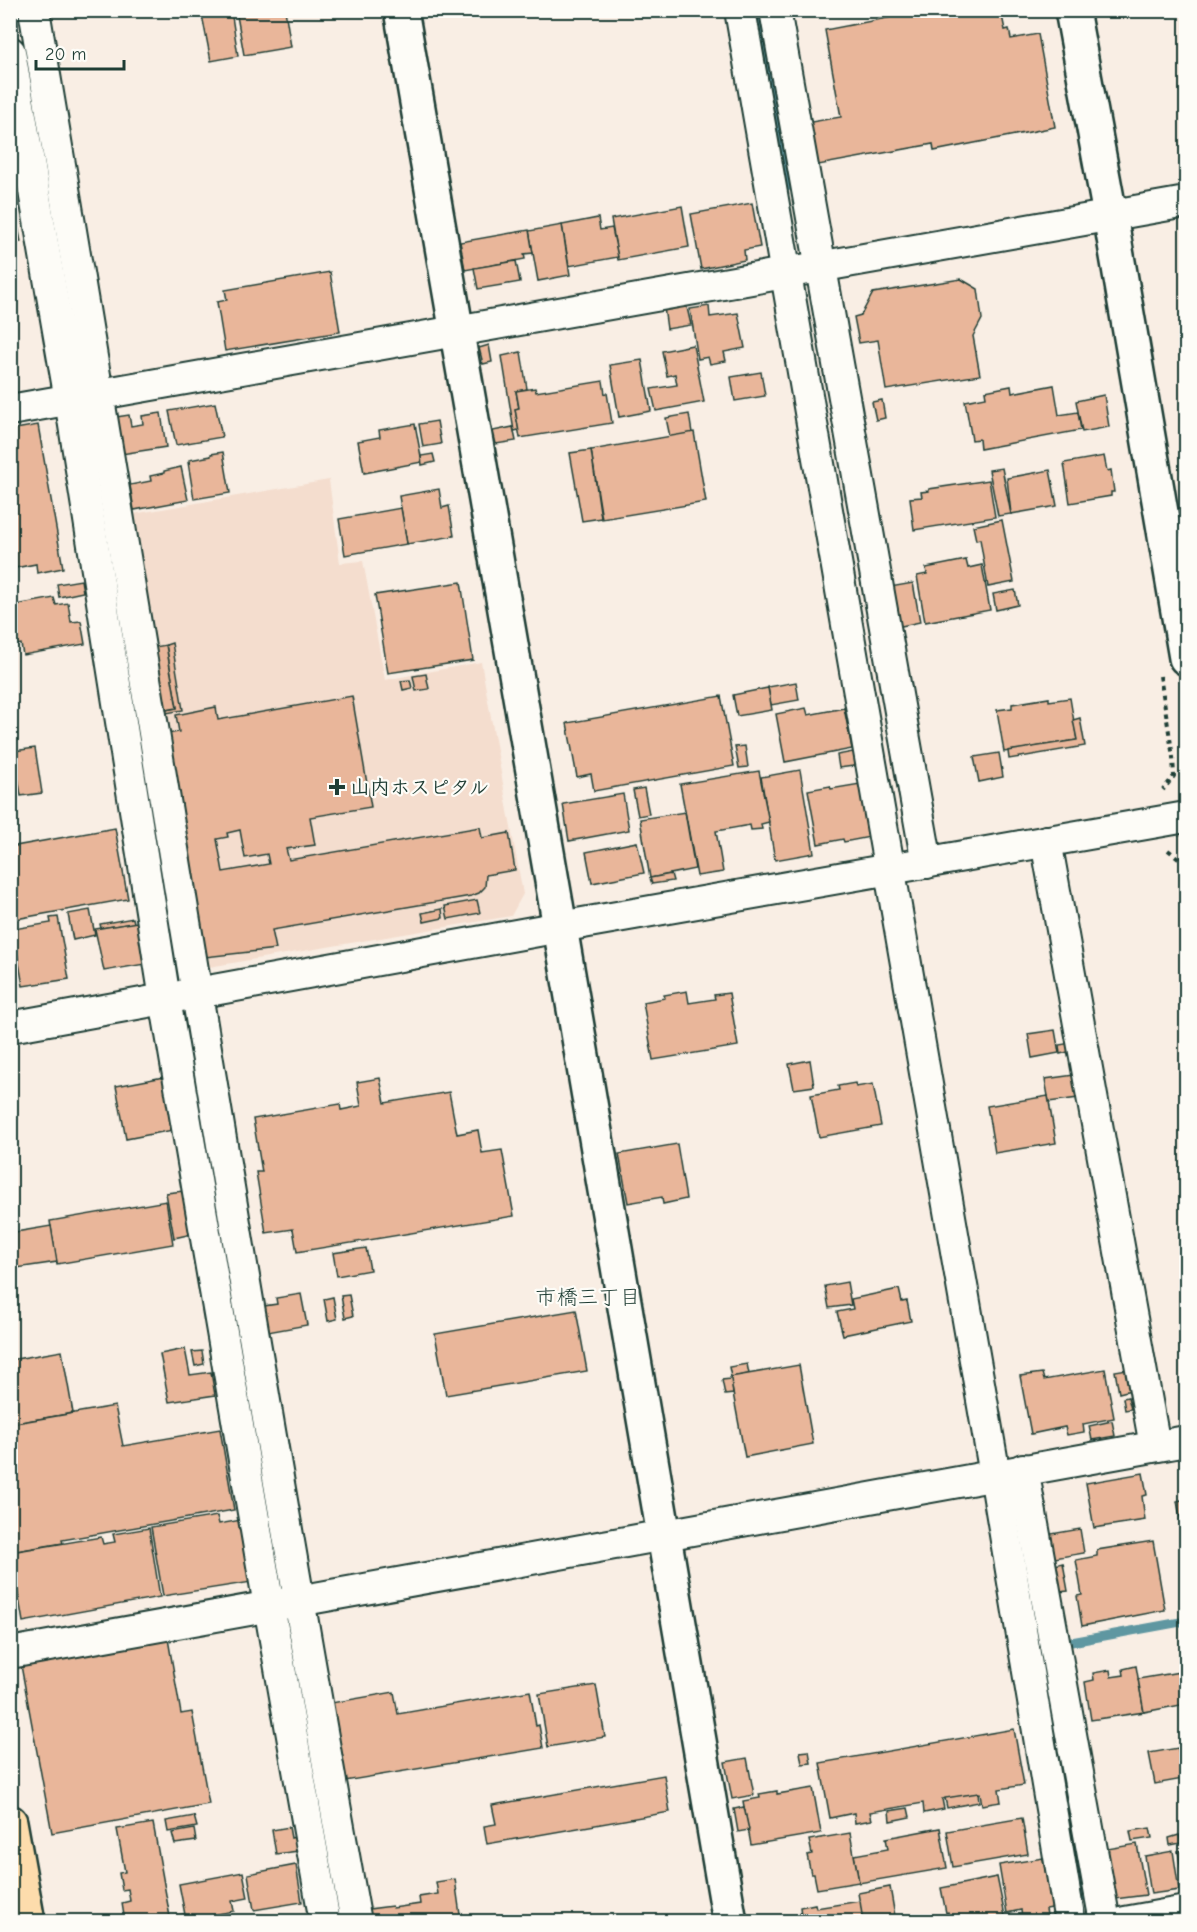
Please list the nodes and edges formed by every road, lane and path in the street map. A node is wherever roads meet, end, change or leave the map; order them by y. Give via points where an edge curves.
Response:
1 (34, 10) edge
2 (401, 10) edge
3 (740, 10) edge
4 (775, 10) edge
5 (1072, 10) edge
6 (10, 52) edge
7 (1186, 202) edge
8 (1110, 215) junction
9 (820, 267) junction
10 (787, 272) junction
11 (457, 331) junction
12 (99, 394) junction
13 (70, 400) junction
14 (10, 410) edge
15 (1173, 667) edge
16 (1160, 794) dead end
17 (1186, 817) edge
18 (1046, 841) junction
19 (927, 863) junction
20 (890, 870) junction
21 (560, 927) junction
22 (196, 993) junction
23 (165, 999) junction
24 (10, 1027) edge
25 (1186, 1441) edge
26 (1155, 1446) junction
27 (1009, 1472) junction
28 (664, 1535) junction
29 (298, 1600) junction
30 (268, 1606) junction
31 (10, 1653) edge
32 (10, 1822) edge
33 (1186, 1911) edge
34 (28, 1922) edge
35 (325, 1922) edge
36 (356, 1922) edge
37 (730, 1922) edge
38 (1070, 1922) edge
39 (1105, 1922) edge
40 (1125, 1922) edge

1 - 12 street
2 - 11 street
3 - 10 street
4 - 9 street
5 - 8 street
6 - 13 street
7 - 8 street
8 - 9 street
8 - 15 street
9 - 10 street
9 - 19 street
10 - 11 street
10 - 20 street
11 - 12 street
11 - 21 street
12 - 13 street
12 - 22 street
13 - 14 street
13 - 23 street
15 - 16 path via 1174,776
17 - 18 street
18 - 19 street
18 - 26 street
19 - 20 street
20 - 21 street
20 - 27 street
21 - 22 street
21 - 28 street
22 - 23 street
22 - 29 street
23 - 24 street
23 - 30 street
25 - 26 street
26 - 27 street
27 - 28 street
27 - 38 street
27 - 39 street
28 - 29 street
28 - 37 street
29 - 30 street
29 - 36 street
30 - 31 street
30 - 35 street
32 - 34 main road
33 - 40 street

